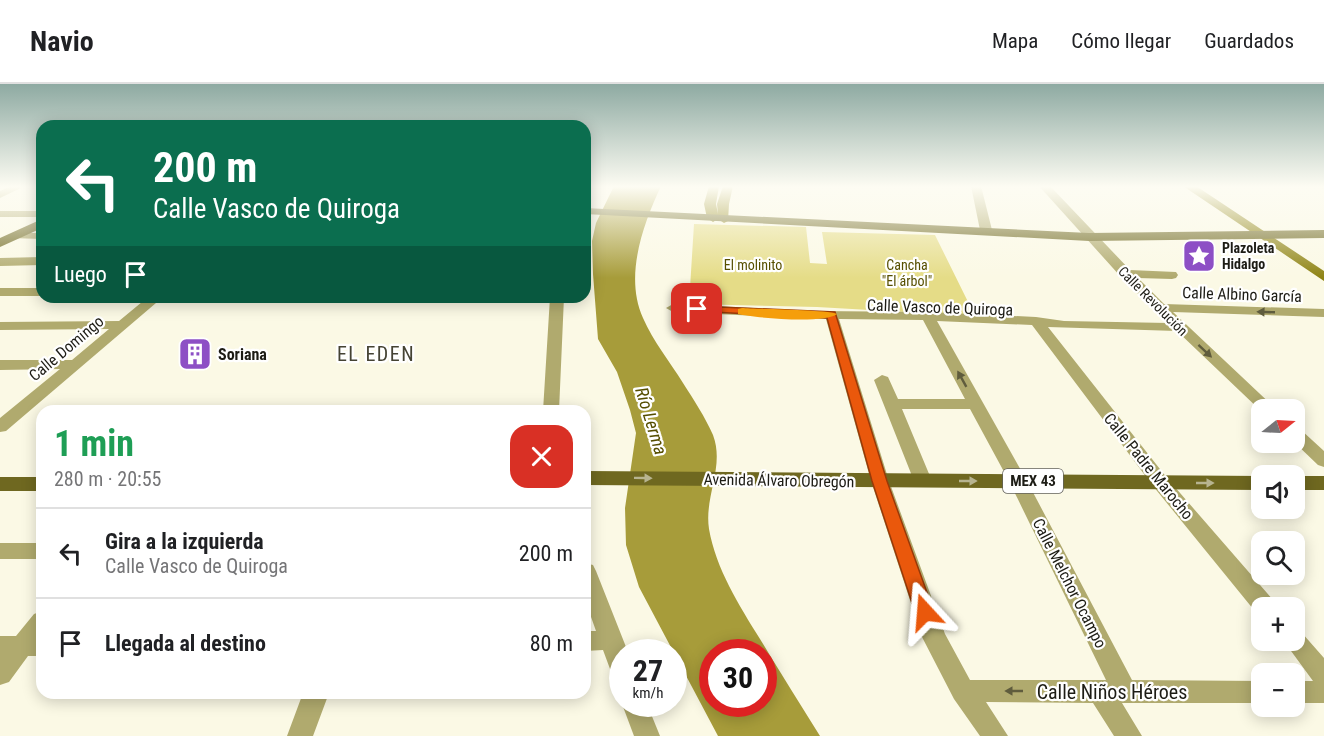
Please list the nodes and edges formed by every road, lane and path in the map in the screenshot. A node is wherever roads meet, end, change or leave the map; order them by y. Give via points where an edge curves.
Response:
1 (666, 216) edge
2 (983, 216) edge
3 (1071, 216) edge
4 (1234, 216) edge
5 (36, 217) edge
6 (718, 219) joint
7 (36, 226) edge
8 (986, 230) junction
9 (1260, 234) junction
10 (1324, 234) edge
11 (0, 235) edge
12 (15, 236) junction
13 (36, 236) edge
14 (1089, 237) junction
15 (0, 243) edge
16 (36, 261) edge
17 (0, 262) edge
18 (1125, 273) junction
19 (1172, 275) dead end
20 (1324, 277) edge
21 (0, 292) edge
22 (36, 292) edge
23 (148, 303) edge
24 (557, 303) edge
25 (673, 308) dead end
26 (1160, 308) junction
27 (1324, 313) edge
28 (826, 317) junction
29 (930, 321) junction
30 (121, 325) junction
31 (1039, 325) junction
32 (0, 326) edge
33 (1178, 327) junction
34 (75, 364) junction
35 (0, 365) edge
36 (882, 380) dead end
37 (1257, 399) edge
38 (892, 404) junction
39 (976, 404) junction
40 (551, 405) edge
41 (0, 411) edge
42 (19, 411) junction
43 (0, 427) edge
44 (1305, 443) edge
45 (1324, 460) edge
46 (0, 473) edge
47 (36, 474) edge
48 (591, 478) edge
49 (879, 481) junction
50 (923, 481) junction
51 (1018, 481) junction
52 (1160, 482) junction
53 (1251, 483) edge
54 (1305, 483) edge
55 (1324, 483) edge
56 (0, 484) edge
57 (36, 484) edge
58 (0, 551) edge
59 (36, 551) edge
60 (591, 586) edge
61 (1257, 597) edge
62 (36, 628) edge
63 (612, 639) edge
64 (591, 640) edge
65 (609, 640) edge
66 (22, 646) edge
67 (1303, 651) edge
68 (0, 674) edge
69 (1324, 676) edge
70 (963, 691) junction
71 (1100, 692) junction
72 (1125, 692) junction
73 (1251, 692) edge
74 (1305, 692) edge
75 (1324, 692) edge
76 (314, 699) edge
77 (639, 717) edge
78 (300, 736) edge
79 (646, 736) edge
80 (995, 736) edge
81 (1129, 736) edge

1 - 6 main road
2 - 8 street
3 - 14 street, Calle Revolución
4 - 9 street
5 - 11 main road
6 - 8 main road
7 - 12 main road
8 - 14 main road
9 - 10 main road
9 - 14 main road
9 - 20 street
12 - 13 street
12 - 15 main road
14 - 18 street, Calle Revolución
16 - 17 street
18 - 19 street
18 - 26 street, Calle Revolución
21 - 22 street
23 - 30 street, Calle Domingo
24 - 40 street
25 - 28 street, Calle Vasco de Quiroga
27 -> 26 street, Calle Albino García
26 - 33 street, Calle Revolución
28 - 29 street, Calle Vasco de Quiroga
28 - 49 street
29 - 31 street, Calle Vasco de Quiroga
39 -> 29 street, Calle Melchor Ocampo
30 - 32 street
30 - 34 street, Calle Domingo
31 - 33 street, Calle Vasco de Quiroga
31 - 52 street, Calle Padre Marocho
33 -> 37 street, Calle Revolución
34 - 35 street
34 - 42 street, Calle Domingo
36 - 38 street
38 - 39 street
38 - 50 street
39 - 51 street, Calle Melchor Ocampo
41 - 42 street
42 - 43 street, Calle Domingo
44 - 45 street
46 - 47 main road
48 -> 49 main road, Avenida Álvaro Obregón / MEX 43
49 - 50 main road, Avenida Álvaro Obregón / MEX 43
49 - 70 street via 934,637
50 -> 51 main road, Avenida Álvaro Obregón / MEX 43
51 - 52 main road, Avenida Álvaro Obregón / MEX 43
51 - 72 street, Calle Melchor Ocampo
52 -> 53 main road, Avenida Álvaro Obregón / MEX 43
52 - 61 street, Calle Padre Marocho
54 - 55 main road
56 - 57 main road
58 - 59 street
60 - 63 street
62 - 66 street
64 - 65 street
66 - 68 street
67 - 69 street
71 -> 70 street, Calle Niños Héroes
70 - 80 street
71 - 72 street, Calle Niños Héroes
71 - 81 street
72 - 73 street, Calle Niños Héroes
74 - 75 street
76 - 78 street
77 - 79 street

